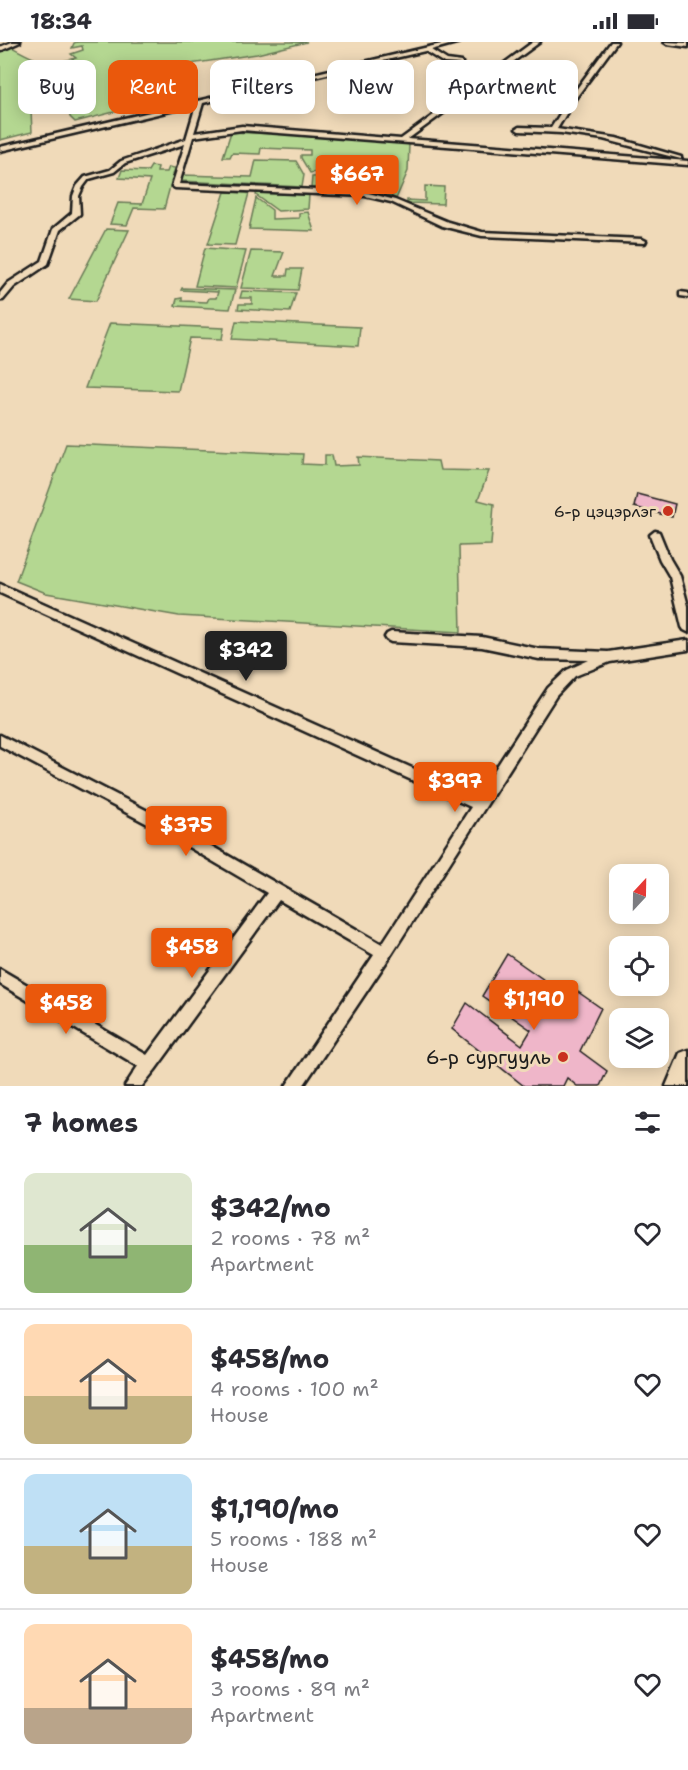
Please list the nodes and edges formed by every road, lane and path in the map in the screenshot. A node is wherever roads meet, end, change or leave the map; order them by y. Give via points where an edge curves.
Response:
1 (17, 42) edge
2 (457, 42) edge
3 (537, 42) edge
4 (614, 42) edge
5 (667, 42) edge
6 (439, 44) edge
7 (688, 45) edge
8 (0, 49) edge
9 (426, 49) junction
10 (443, 60) edge
11 (200, 103) junction
12 (519, 129) dead end
13 (554, 129) junction
14 (190, 138) junction
15 (403, 140) junction
16 (0, 149) edge
17 (688, 162) edge
18 (642, 241) dead end
19 (0, 298) edge
20 (656, 535) dead end
21 (0, 588) edge
22 (688, 627) edge
23 (391, 637) dead end
24 (688, 645) edge
25 (609, 657) junction
26 (0, 740) edge
27 (479, 804) junction
28 (277, 891) junction
29 (384, 953) junction
30 (0, 976) edge
31 (150, 1065) junction
32 (133, 1086) edge
33 (294, 1086) edge

1 - 8 street
2 - 6 street
3 - 15 street
4 - 13 street
5 - 7 street
6 - 9 street
9 - 10 street
9 - 11 street
11 - 14 street
11 - 16 street
12 - 13 street
13 - 17 street via 630,142
14 - 15 street via 242,128
14 - 18 street via 176,186 365,194 482,234
14 - 19 street via 87,178 76,196 76,214 57,229 45,262 11,285
15 - 17 street via 594,158
20 - 22 street via 664,560 675,576
21 - 27 street
23 - 25 street via 482,642 539,654
24 - 25 street
25 - 27 street via 571,673 552,692
26 - 28 street via 168,828
27 - 29 street
28 - 29 street
28 - 31 street
29 - 33 street
30 - 31 street
31 - 32 street

